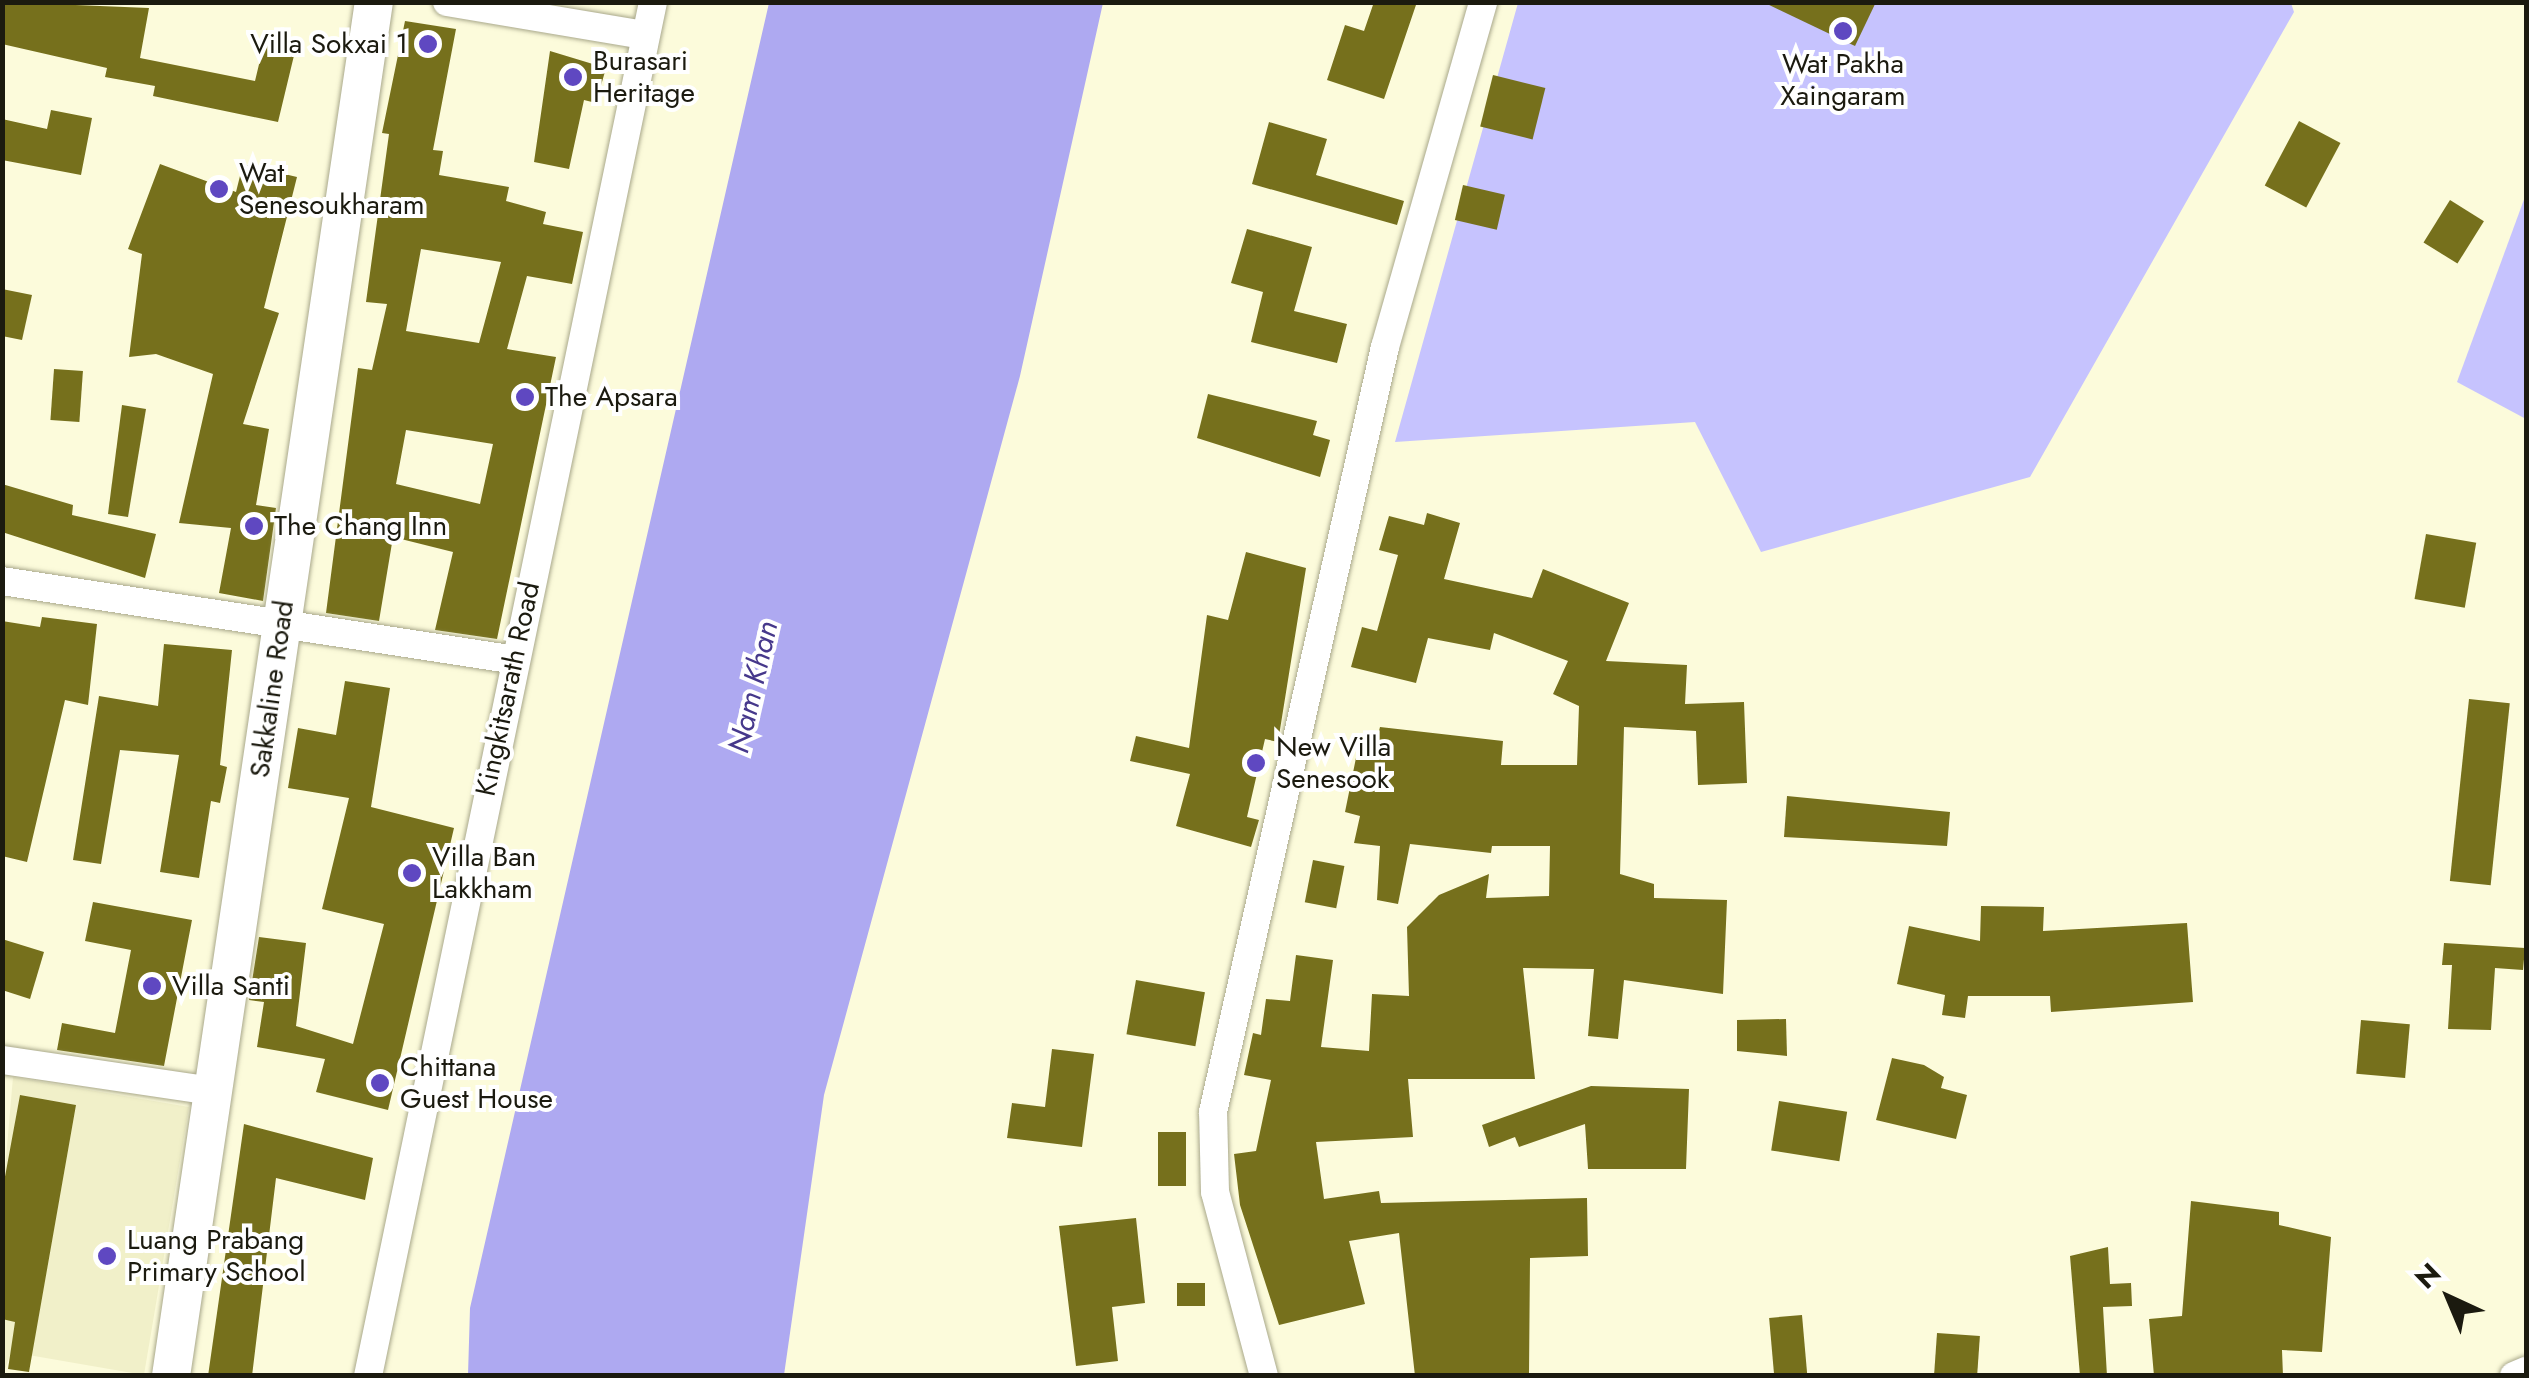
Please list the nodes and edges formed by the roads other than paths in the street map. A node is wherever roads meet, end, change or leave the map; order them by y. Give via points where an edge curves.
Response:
1 (374, 2) edge
2 (448, 2) edge
3 (653, 2) edge
4 (1483, 2) edge
5 (644, 35) junction
6 (2, 580) edge
7 (282, 625) junction
8 (516, 660) junction
9 (2, 1060) edge
10 (213, 1091) junction
11 (2526, 1372) edge
12 (170, 1376) edge
13 (368, 1376) edge
14 (1264, 1376) edge
15 (2514, 1376) edge

1 - 7 main road, Sakkaline Road
2 - 5 street
3 - 5 street, Kingkitsarath Road
4 - 14 street via 1385,347 1213,1112 1215,1192
5 - 8 street, Kingkitsarath Road
6 - 7 street
7 - 8 street
7 - 10 main road, Sakkaline Road
8 - 13 street, Kingkitsarath Road
9 - 10 street
10 - 12 main road, Sakkaline Road
11 - 15 street

